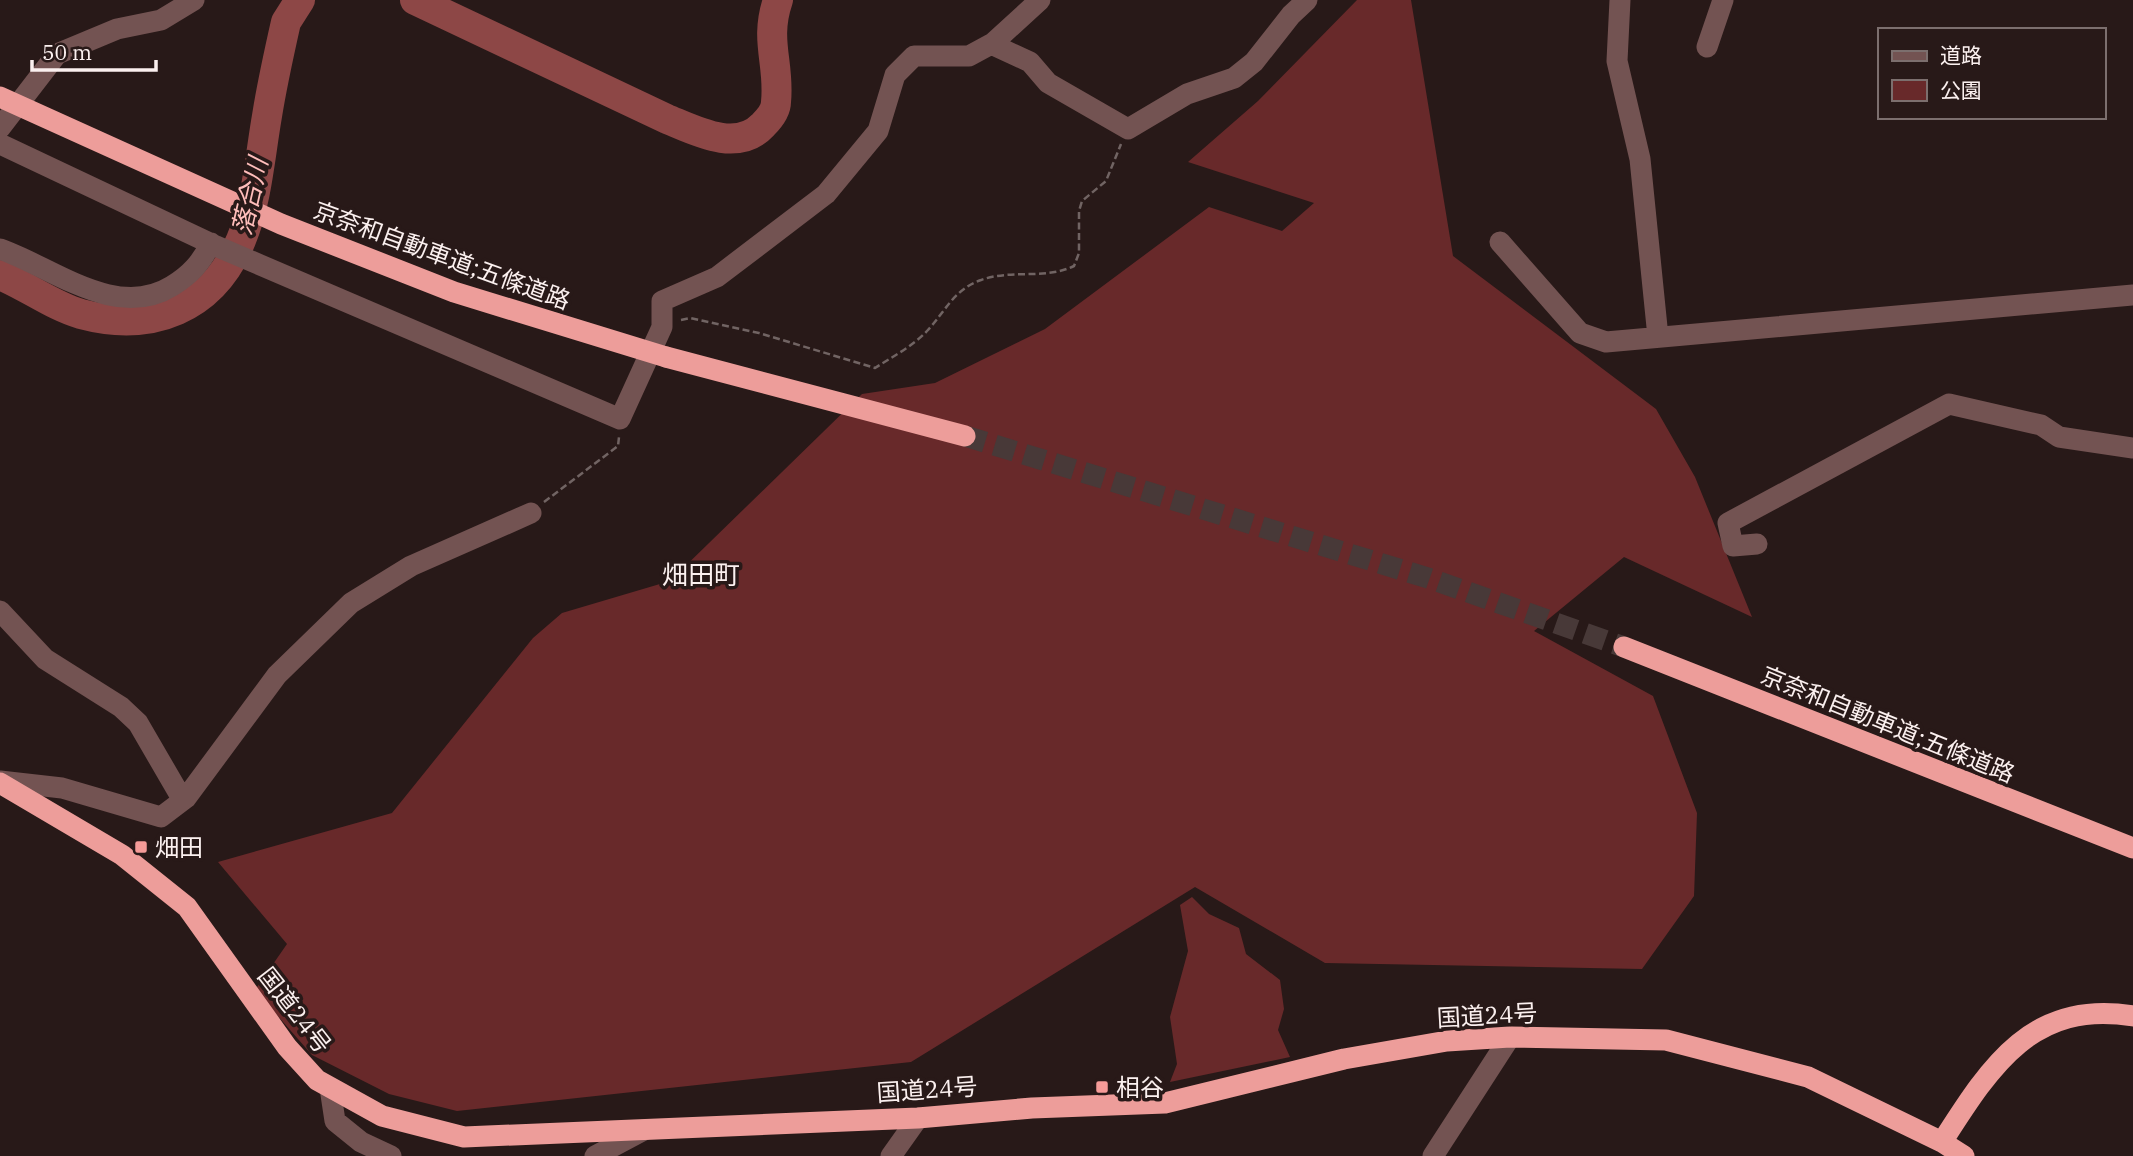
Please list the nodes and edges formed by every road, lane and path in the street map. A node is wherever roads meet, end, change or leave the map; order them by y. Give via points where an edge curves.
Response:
1 (194, 0) edge
2 (1040, 0) edge
3 (1307, 0) edge
4 (1620, 0) edge
5 (1723, 0) edge
6 (991, 44) junction
7 (1707, 47) dead end
8 (0, 97) edge
9 (0, 128) edge
10 (1128, 129) junction
11 (0, 144) edge
12 (1500, 242) dead end
13 (213, 245) junction
14 (0, 249) edge
15 (2133, 295) edge
16 (662, 327) junction
17 (1658, 337) junction
18 (620, 419) junction
19 (965, 436) tunnel mouth
20 (2133, 448) edge
21 (531, 513) joint
22 (1757, 544) dead end
23 (0, 611) edge
24 (1623, 647) tunnel mouth
25 (0, 782) edge
26 (186, 799) junction
27 (2133, 848) edge
28 (2133, 1016) edge
29 (1510, 1037) junction
30 (330, 1088) junction
31 (918, 1118) junction
32 (644, 1130) junction
33 (1942, 1142) junction
34 (391, 1156) edge
35 (596, 1156) edge
36 (891, 1156) edge
37 (1433, 1156) edge
38 (1964, 1156) edge

1 - 9 street via 161,20 117,29 57,54
2 - 6 street
3 - 10 street via 1254,62 1234,78 1187,94
4 - 17 street via 1617,61 1640,159
5 - 7 street
6 - 10 street via 1030,62 1048,83
6 - 16 street via 969,56 914,56 895,75 878,131 826,194 718,277 662,301
8 - 19 highway, 京奈和自動車道;五條道路, bridge via 281,224 454,292 666,357
10 - 16 path via 1106,181 1082,201 1074,266 1048,275 1031,272 984,278 966,286 928,330 875,368 760,333 690,318
11 - 13 street
12 - 17 street via 1580,332 1606,342
13 - 14 street via 188,276 163,292 131,299 106,295
13 - 18 street
15 - 17 street
16 - 18 street
18 - 21 path via 618,446
20 - 22 street via 2059,438 2041,425 1949,404 1728,523 1733,546
21 - 26 street via 411,566 351,603 277,675
23 - 26 street via 45,659 121,707 138,723
24 - 27 highway, 京奈和自動車道;五條道路
25 - 26 street via 62,788 161,817
25 - 30 highway, 国道24号 via 122,855 187,907 286,1047
28 - 33 highway via 2072,1016 2032,1033 1994,1066
29 - 31 highway, 国道24号 via 1447,1041 1344,1059 1165,1103
29 - 33 highway, 国道24号 via 1666,1040 1808,1077
29 - 37 street
30 - 32 highway, 国道24号 via 382,1116 464,1137
30 - 34 street via 335,1121 361,1142
31 - 32 highway, 国道24号
31 - 36 street
32 - 35 street
33 - 38 highway, 国道24号

